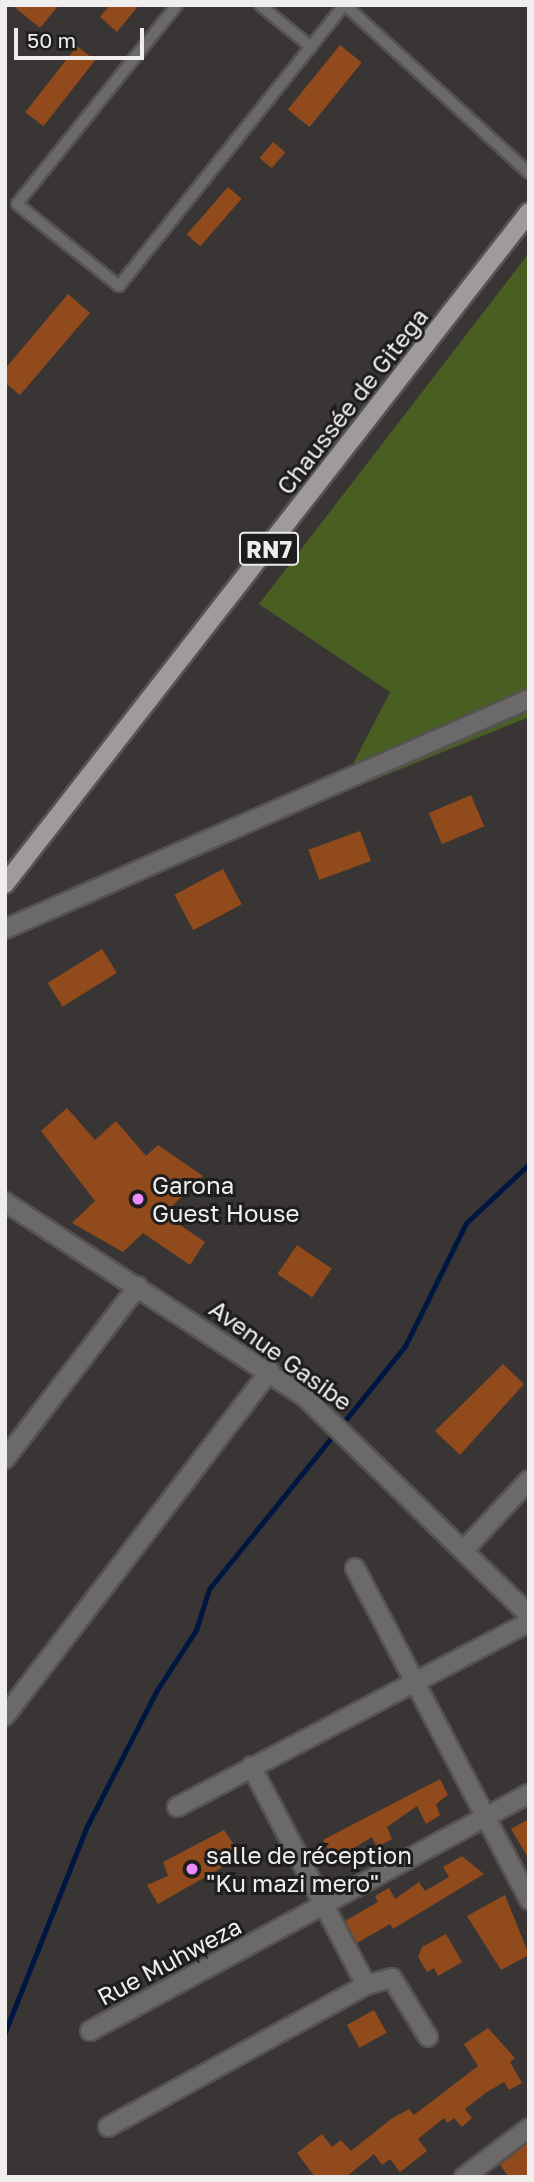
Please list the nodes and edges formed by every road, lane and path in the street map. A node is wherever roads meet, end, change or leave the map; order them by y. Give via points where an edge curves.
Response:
1 (177, 5) edge
2 (260, 5) edge
3 (345, 5) edge
4 (311, 47) junction
5 (529, 173) edge
6 (529, 212) edge
7 (529, 699) edge
8 (5, 884) edge
9 (5, 929) edge
10 (6, 1205) edge
11 (138, 1286) junction
12 (270, 1371) junction
13 (5, 1459) edge
14 (529, 1480) edge
15 (463, 1551) junction
16 (355, 1569) dead end
17 (529, 1615) edge
18 (529, 1622) edge
19 (411, 1680) junction
20 (6, 1714) edge
21 (251, 1766) junction
22 (529, 1794) edge
23 (177, 1807) dead end
24 (486, 1817) junction
25 (529, 1900) edge
26 (324, 1906) junction
27 (366, 1985) junction
28 (90, 2031) dead end
29 (428, 2037) dead end
30 (108, 2127) dead end
31 (529, 2128) edge
32 (465, 2176) edge

1 - 4 lane via 17,204 119,286
2 - 4 lane
3 - 4 lane
3 - 5 lane
6 - 8 main road, Chaussée de Gitega / RN7
7 - 9 street
10 - 11 street, Avenue Gasibe
11 - 12 street, Avenue Gasibe
11 - 13 street
12 - 15 street, Avenue Gasibe via 340,1426
12 - 20 street
14 - 15 street
15 - 17 street, Avenue Gasibe
16 - 19 street
18 - 19 street
19 - 21 street
19 - 24 street
21 - 23 street
21 - 26 street
22 - 24 street, Rue Muhweza
24 - 25 street
24 - 26 street, Rue Muhweza
26 - 27 street
26 - 28 street, Rue Muhweza
27 - 29 street via 391,1978
27 - 30 street
31 - 32 street

